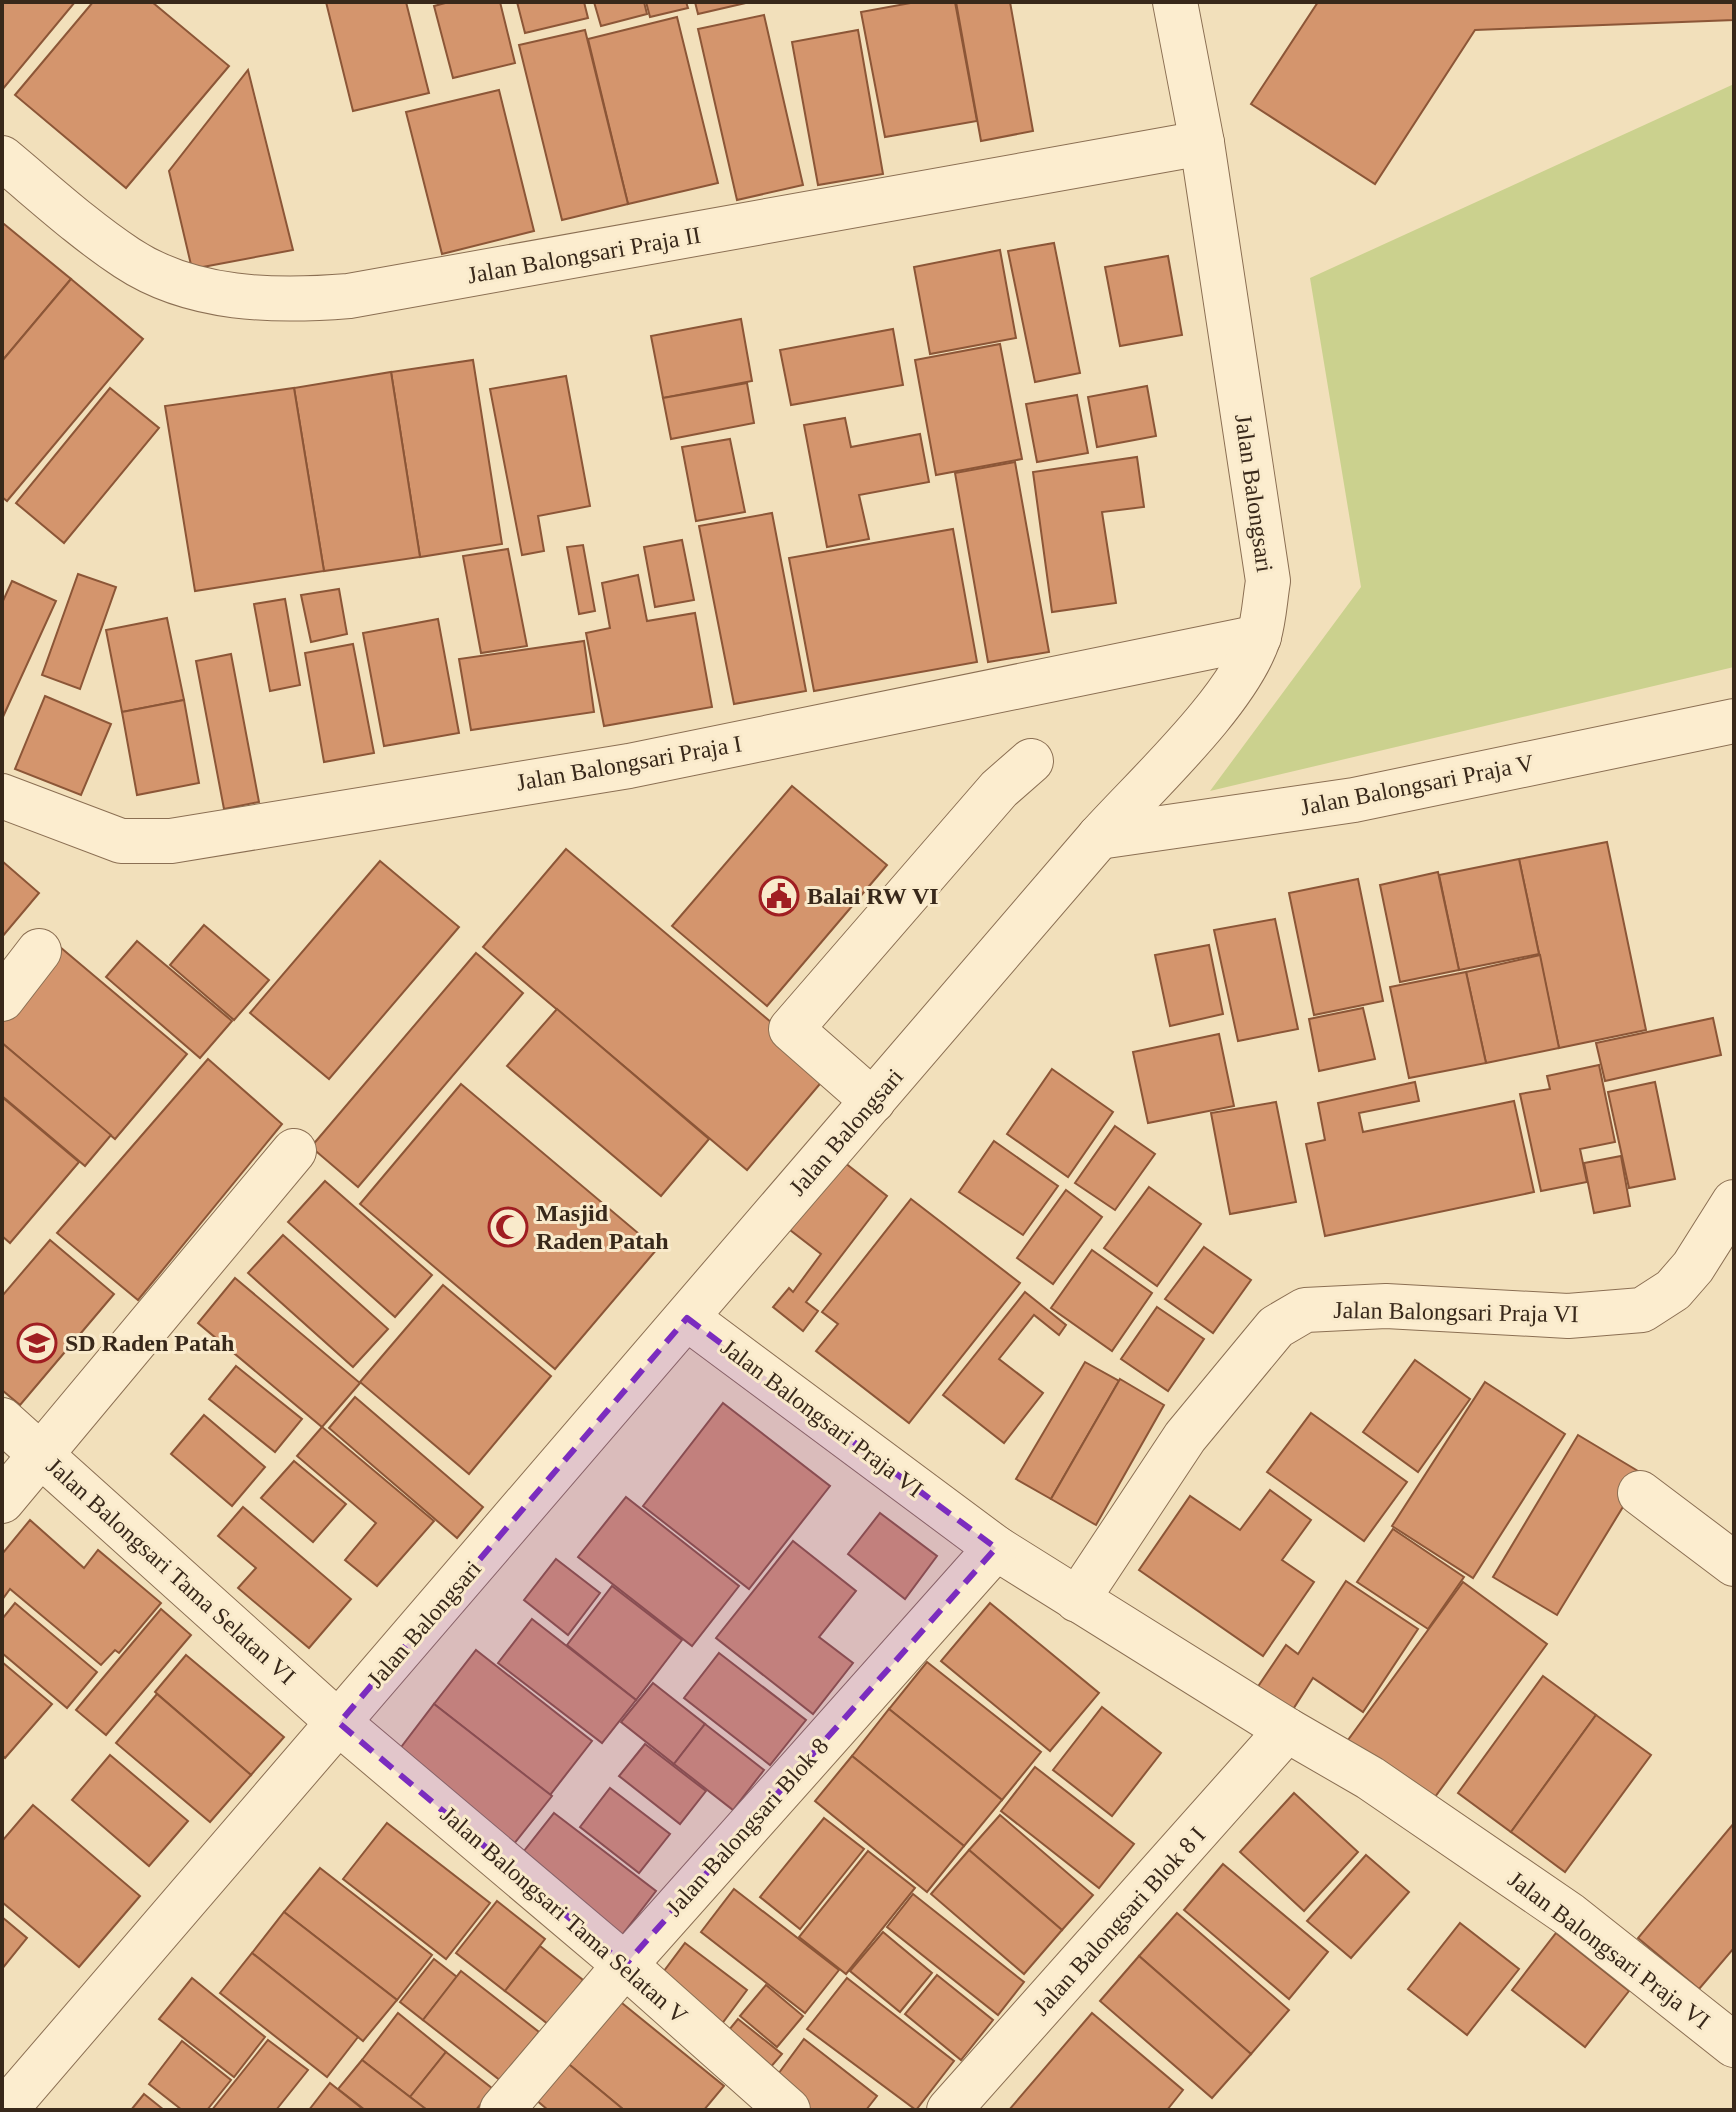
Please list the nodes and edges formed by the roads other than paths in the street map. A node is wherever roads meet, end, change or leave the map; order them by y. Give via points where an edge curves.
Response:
1 (1175, 2) edge
2 (1202, 143) junction
3 (2, 158) edge
4 (1259, 637) junction
5 (1734, 721) edge
6 (1031, 761) dead end
7 (2, 796) edge
8 (1099, 837) junction
9 (39, 951) dead end
10 (2, 999) edge
11 (873, 1101) junction
12 (294, 1151) dead end
13 (1734, 1202) edge
14 (687, 1318) junction
15 (2, 1420) edge
16 (43, 1454) junction
17 (1640, 1493) dead end
18 (2, 1501) edge
19 (996, 1548) junction
20 (1734, 1564) edge
21 (1077, 1600) junction
22 (339, 1723) junction
23 (1287, 1730) junction
24 (625, 1965) junction
25 (1734, 2045) edge
26 (5, 2110) edge
27 (502, 2110) edge
28 (788, 2110) edge
29 (949, 2110) edge

1 - 2 street, Jalan Balongsari
2 - 3 street, Jalan Balongsari Praja II via 349,296 288,301 234,296 178,282 129,260
2 - 4 street, Jalan Balongsari via 1268,581
4 - 7 street, Jalan Balongsari Praja I via 629,766 171,841 121,841
4 - 8 street, Jalan Balongsari via 1231,688 1193,736
5 - 8 street, Jalan Balongsari Praja V via 1354,800
6 - 11 street via 999,789 791,1029
8 - 11 street, Jalan Balongsari
9 - 10 street
11 - 14 street, Jalan Balongsari
12 - 16 street
13 - 21 street, Jalan Balongsari Praja VI via 1693,1267 1673,1290 1642,1310 1568,1316 1386,1306 1305,1310 1276,1327 1185,1437
14 - 19 street, Jalan Balongsari Praja VI
14 - 22 street, Jalan Balongsari
15 - 16 street, Jalan Balongsari Tama Selatan VI
16 - 18 street
16 - 22 street, Jalan Balongsari Tama Selatan VI
17 - 20 street
19 - 21 street, Jalan Balongsari Praja VI
19 - 24 street, Jalan Balongsari Blok 8
21 - 23 street, Jalan Balongsari Praja VI
22 - 24 street, Jalan Balongsari Tama Selatan V
22 - 26 street, Jalan Balongsari
23 - 25 street, Jalan Balongsari Praja VI via 1370,1778 1570,1915
23 - 29 street, Jalan Balongsari Blok 8 I
24 - 27 street, Jalan Balongsari Blok 8
24 - 28 street, Jalan Balongsari Tama Selatan V

